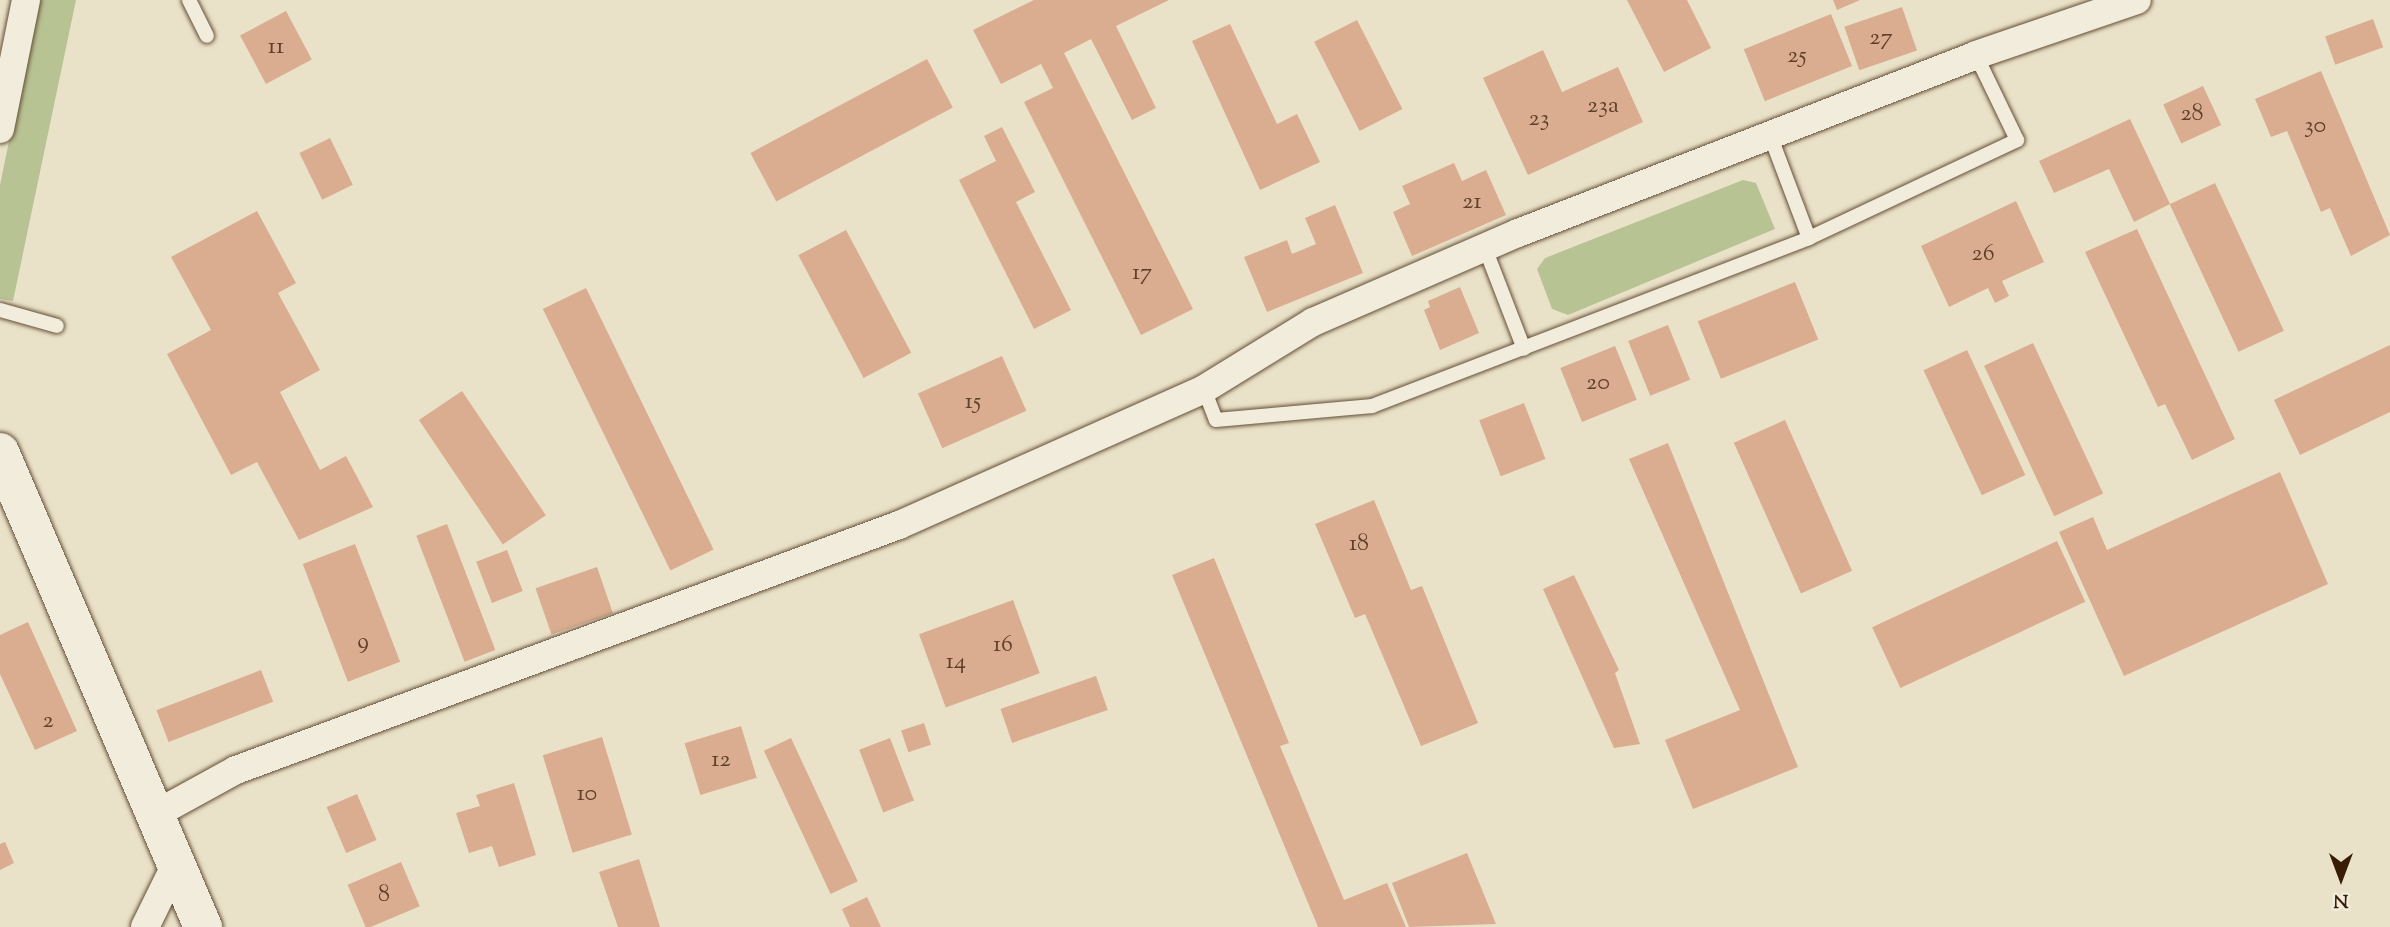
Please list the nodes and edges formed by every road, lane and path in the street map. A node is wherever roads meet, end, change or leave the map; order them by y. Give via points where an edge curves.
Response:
1 (26, 0) edge
2 (189, 0) edge
3 (2137, 0) edge
4 (207, 36) dead end
5 (1976, 55) junction
6 (0, 129) edge
7 (1770, 135) junction
8 (1809, 238) junction
9 (1485, 247) junction
10 (0, 310) edge
11 (57, 326) dead end
12 (1524, 349) junction
13 (1204, 388) junction
14 (0, 452) edge
15 (154, 815) junction
16 (176, 864) junction
17 (145, 927) edge
18 (203, 927) edge

1 - 6 street
2 - 4 lane
3 - 5 street
5 - 7 street
5 - 8 lane via 2017,140
7 - 8 lane
7 - 9 street
8 - 12 lane
9 - 12 lane
9 - 13 street via 1313,322
10 - 11 lane
12 - 13 lane via 1373,406 1216,420
13 - 15 street via 899,525 262,760
14 - 15 main road
15 - 16 main road
16 - 17 street
16 - 18 main road

